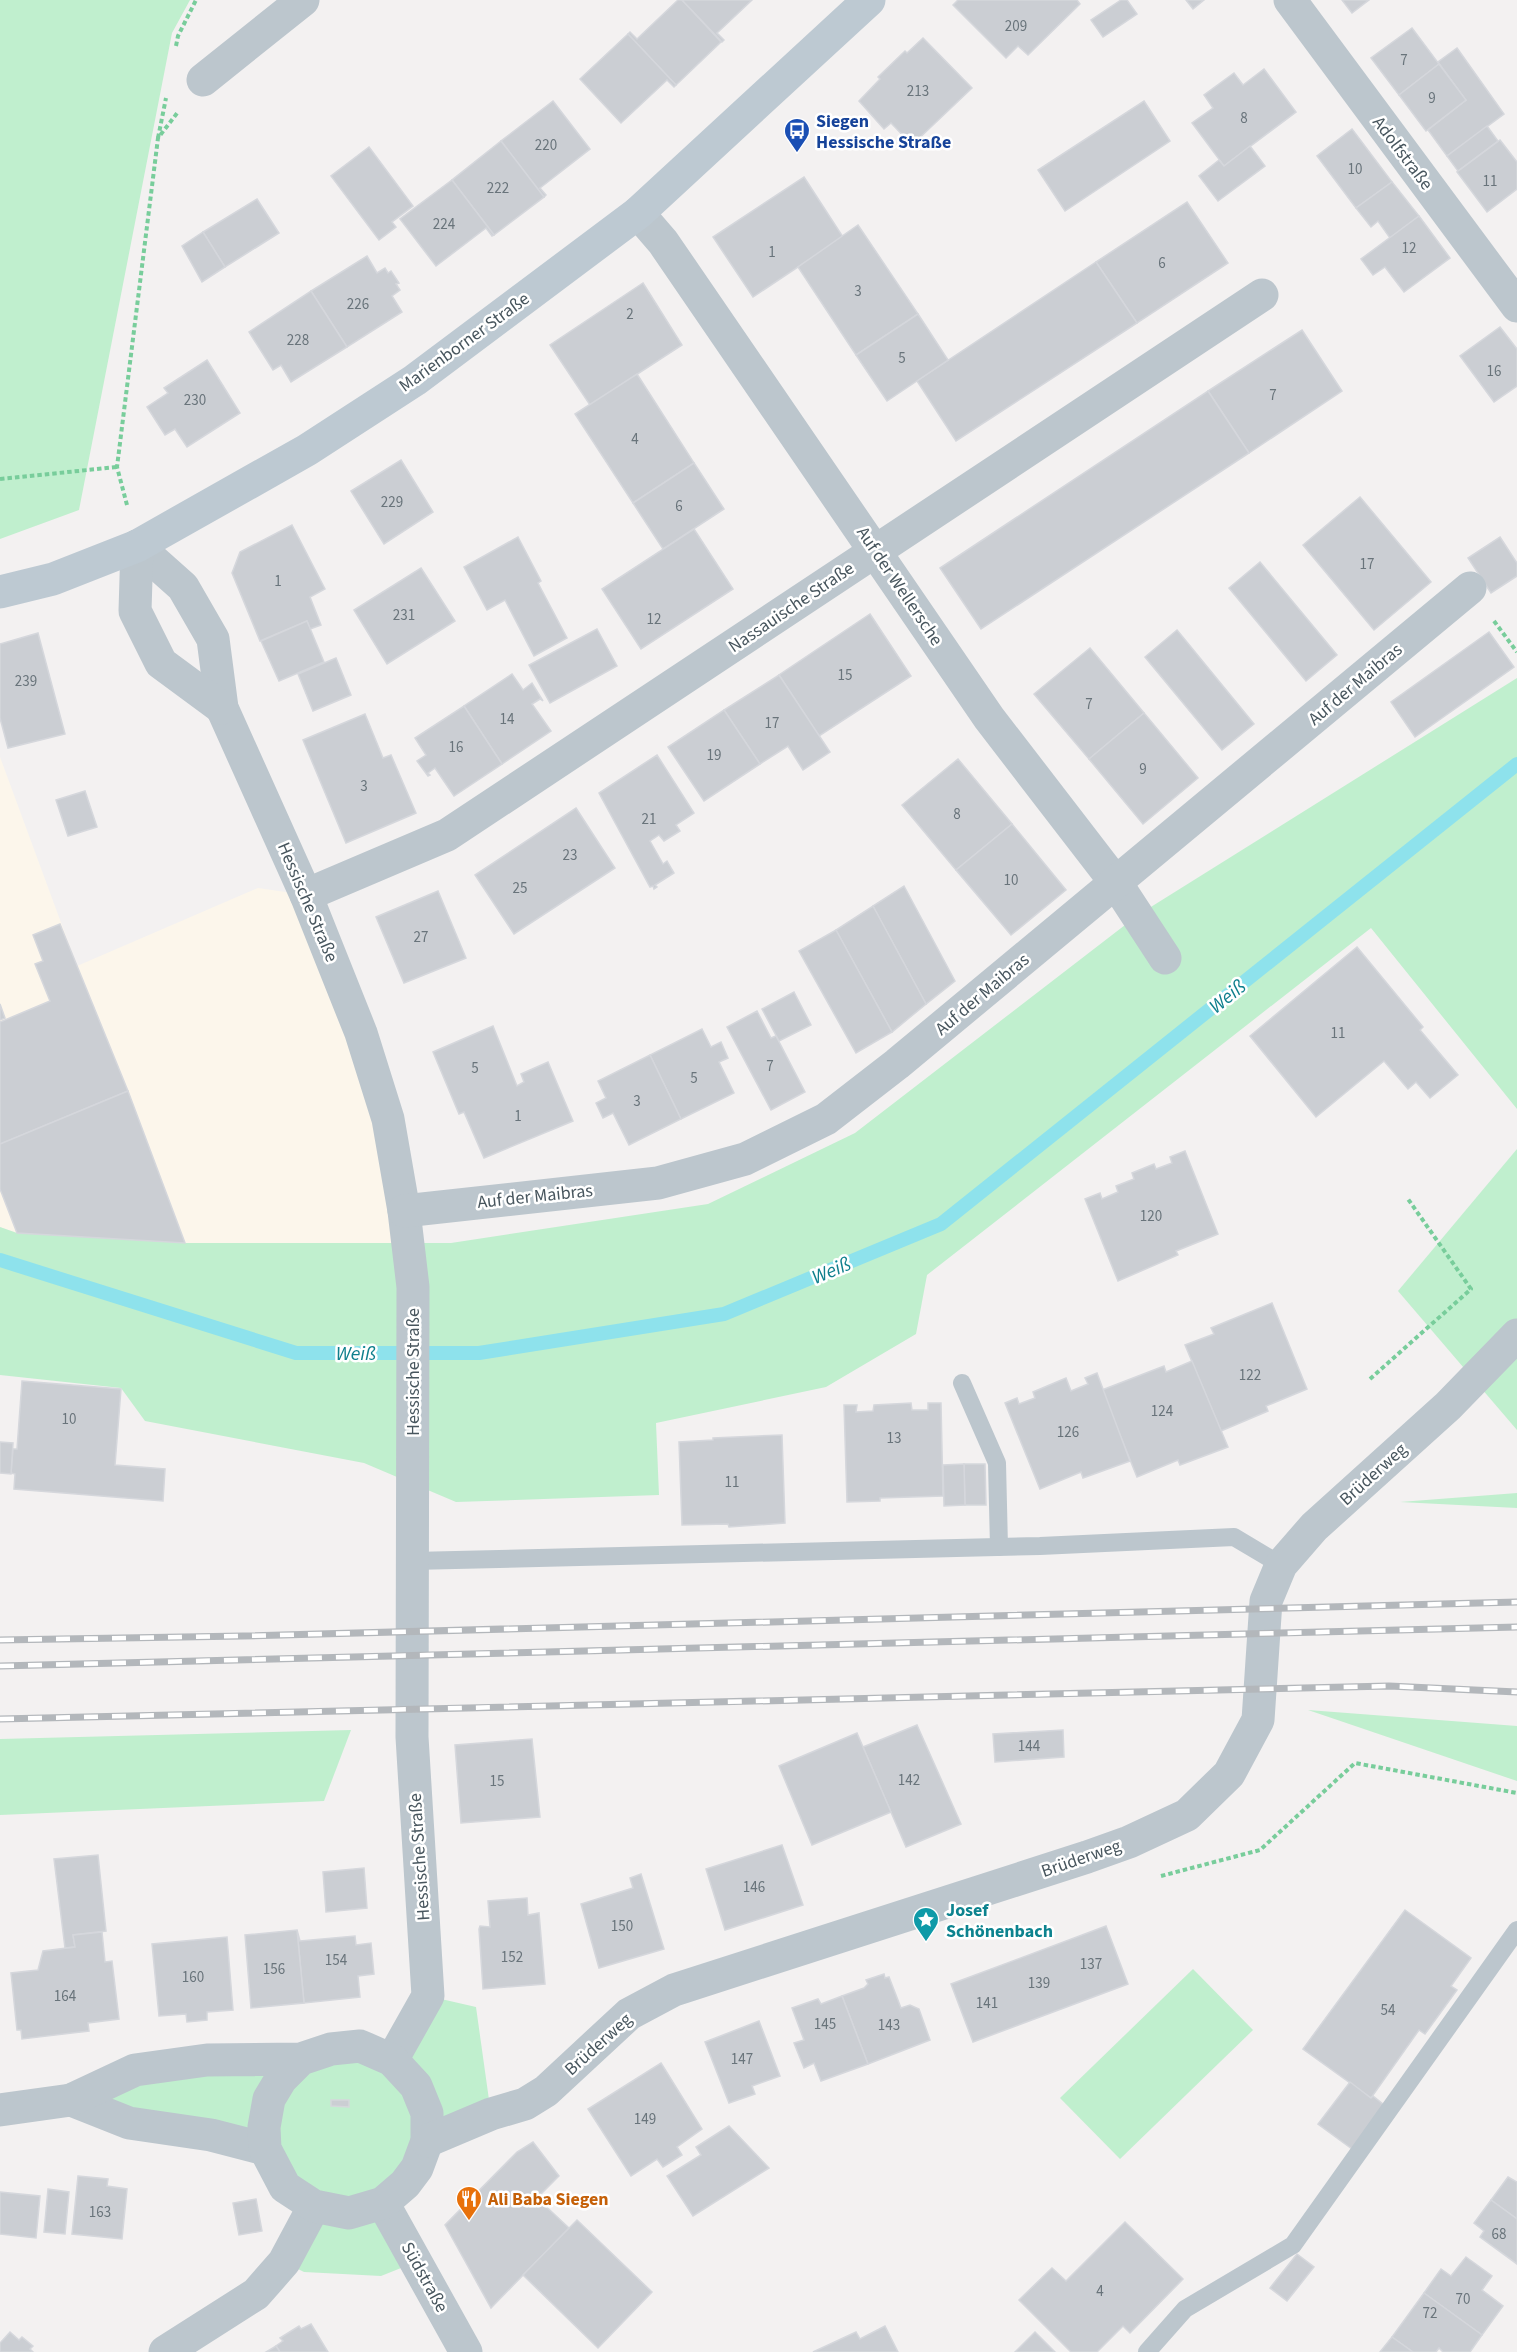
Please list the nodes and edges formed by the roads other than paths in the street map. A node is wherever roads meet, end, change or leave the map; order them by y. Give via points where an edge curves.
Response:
1 (303, 0) edge
2 (870, 0) edge
3 (1290, 0) edge
4 (203, 80) road end
5 (638, 213) junction
6 (1262, 295) dead end
7 (1517, 306) edge
8 (137, 546) junction
9 (876, 550) junction
10 (1470, 588) dead end
11 (0, 592) edge
12 (222, 708) junction
13 (1116, 884) junction
14 (306, 895) junction
15 (1165, 958) dead end
16 (404, 1211) junction
17 (1517, 1335) edge
18 (962, 1383) dead end
19 (999, 1547) junction
20 (412, 1561) junction
21 (1281, 1565) junction
22 (1517, 1930) edge
23 (301, 2060) junction
24 (392, 2060) junction
25 (71, 2100) junction
26 (0, 2110) edge
27 (427, 2141) junction
28 (265, 2149) junction
29 (383, 2203) junction
30 (314, 2206) junction
31 (165, 2352) edge
32 (466, 2352) edge
33 (1147, 2352) edge

1 - 4 street
2 - 5 main road, Marienborner Straße
3 - 7 street, Adolfstraße
5 - 8 main road, Marienborner Straße via 415,380 307,450
5 - 9 street, Auf der Wellersche via 663,242
6 - 9 street, Nassauische Straße
8 - 11 main road, Marienborner Straße via 53,579
8 - 12 street, Hessische Straße via 183,587 213,639
8 - 12 street, Hessische Straße via 135,611 161,663
9 - 13 street, Auf der Wellersche via 989,718
9 - 14 street, Nassauische Straße via 447,835
10 - 13 street, Auf der Maibras
12 - 14 street, Hessische Straße
13 - 15 street, Auf der Wellersche
13 - 16 street, Auf der Maibras via 826,1119 745,1159 658,1183
14 - 16 street, Hessische Straße via 361,1033 388,1119
16 - 20 street, Hessische Straße via 413,1287
17 - 21 street, Brüderweg via 1448,1406 1314,1527
18 - 19 lane via 997,1463
19 - 20 lane
19 - 21 lane via 1234,1537
20 - 24 street, Hessische Straße via 412,1737 428,1996
21 - 27 street, Brüderweg via 1266,1601 1258,1720 1229,1774 1186,1815 1087,1857 674,1990 629,2014 546,2091 525,2104
22 - 33 lane via 1293,2245 1185,2309
23 - 24 street via 331,2049 360,2046
23 - 25 street via 207,2060 135,2070
23 - 28 street via 281,2079 269,2099
24 - 27 street via 416,2086 427,2113
25 - 26 street
25 - 28 street via 129,2123 211,2135
27 - 29 street via 417,2168
28 - 30 street via 285,2187
29 - 30 street via 349,2213
29 - 32 street, Südstraße
30 - 31 street via 284,2262 256,2294

